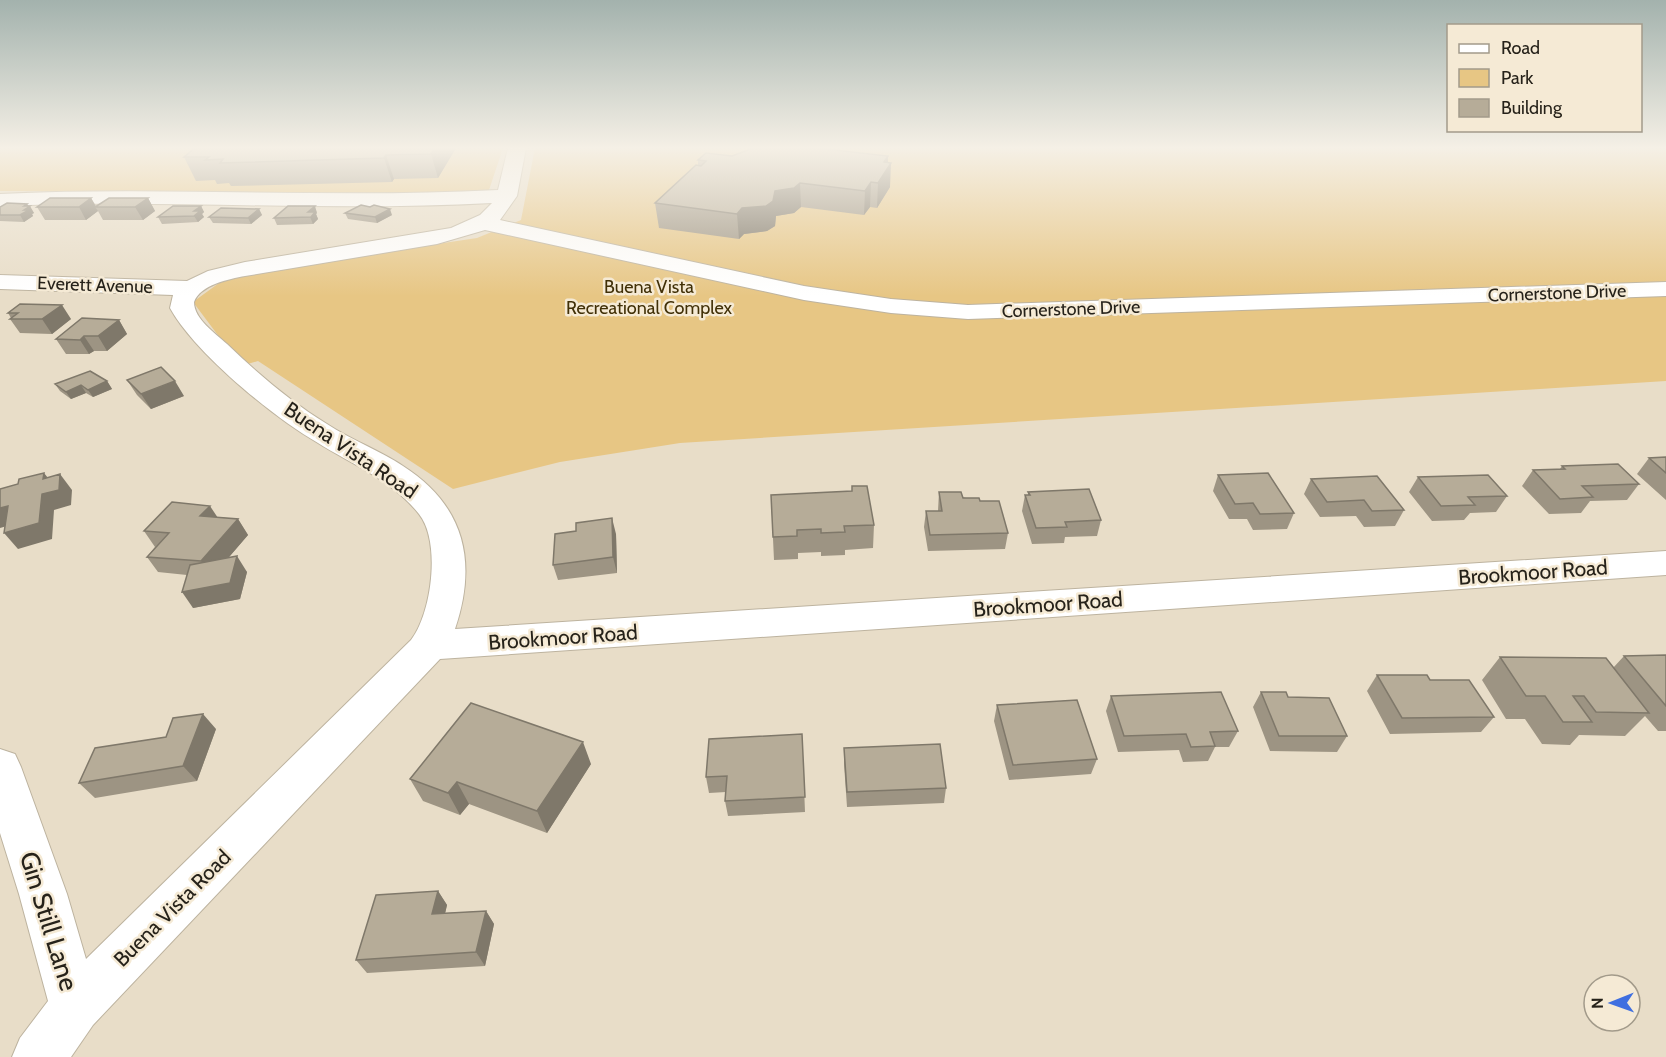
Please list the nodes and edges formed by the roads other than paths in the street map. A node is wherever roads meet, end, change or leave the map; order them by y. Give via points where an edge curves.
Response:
1 (59, 197) edge
2 (94, 197) edge
3 (482, 197) edge
4 (506, 197) edge
5 (0, 200) edge
6 (484, 223) junction
7 (0, 282) edge
8 (191, 288) junction
9 (1666, 289) edge
10 (1666, 563) edge
11 (429, 645) junction
12 (0, 766) edge
13 (75, 1007) junction
14 (39, 1057) edge

1 - 5 street
2 - 3 street via 412,201
4 - 6 street
6 - 8 street via 437,238 260,266
6 - 9 street, Cornerstone Drive via 804,293 968,312
7 - 8 street, Everett Avenue
8 - 11 street, Buena Vista Road via 182,297 181,306 218,350 317,430 412,487 433,510 448,546 448,576 442,612
10 - 11 street, Brookmoor Road
11 - 13 street, Buena Vista Road
12 - 13 street, Gin Still Lane via 43,894
13 - 14 street, Buena Vista Road

